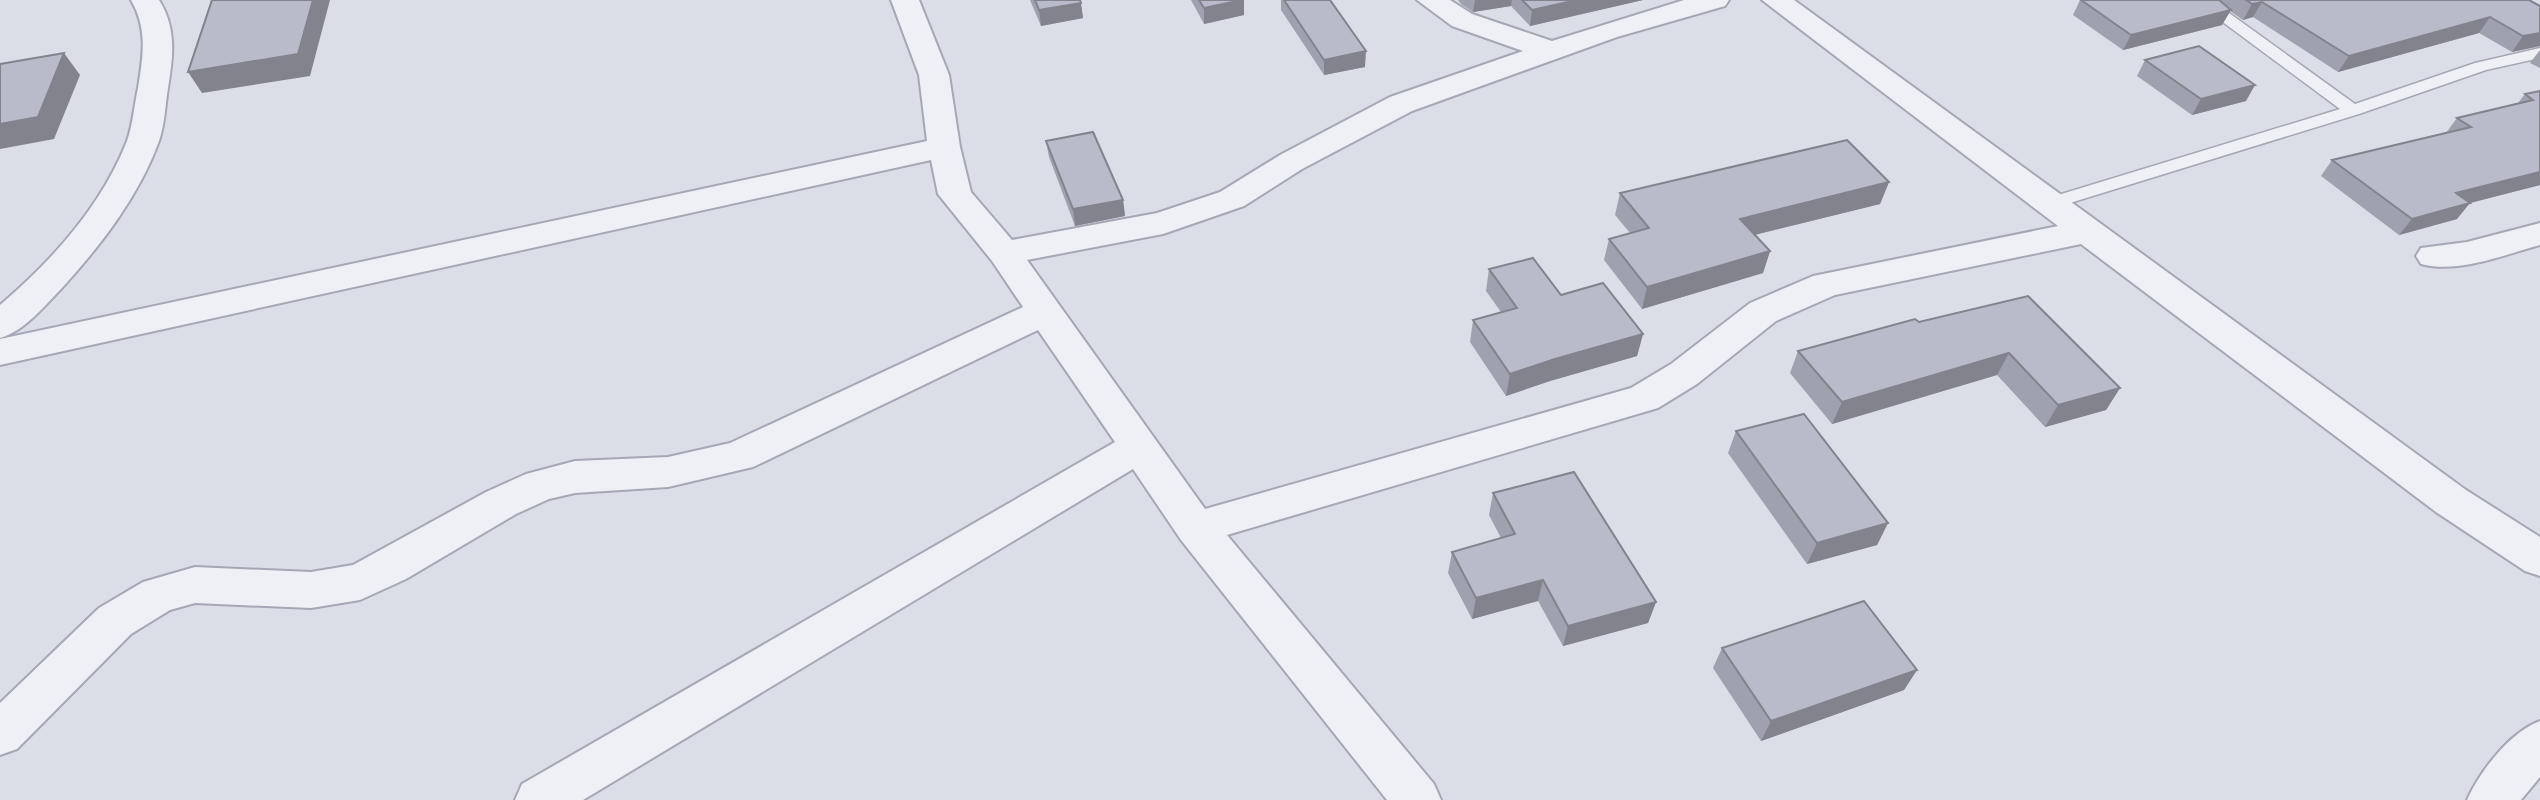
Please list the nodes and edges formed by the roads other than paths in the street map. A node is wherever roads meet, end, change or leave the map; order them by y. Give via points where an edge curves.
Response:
1 (145, 0) edge
2 (905, 0) edge
3 (1431, 0) edge
4 (1715, 0) edge
5 (1776, 0) edge
6 (2201, 0) edge
7 (1550, 50) junction
8 (2540, 53) edge
9 (2353, 110) junction
10 (944, 147) junction
11 (2051, 203) junction
12 (2086, 232) junction
13 (2540, 234) edge
14 (1004, 253) junction
15 (2433, 256) dead end
16 (1046, 311) junction
17 (0, 325) edge
18 (0, 352) edge
19 (1140, 446) junction
20 (2451, 501) junction
21 (1196, 528) junction
22 (2540, 537) edge
23 (2540, 559) edge
24 (0, 734) edge
25 (2540, 742) edge
26 (539, 800) edge
27 (1418, 800) edge
28 (2491, 800) edge

1 - 17 street via 156,15 158,60 143,140 121,183 60,272
2 - 10 street via 934,75
3 - 7 street via 1462,20
4 - 7 street
5 - 11 street
6 - 9 lane
7 - 14 street via 1401,104 1232,199 1163,223
8 - 9 lane via 2481,66
9 - 11 lane
10 - 14 street via 954,194
10 - 18 street
11 - 12 street
12 - 20 street
12 - 21 street via 1826,285 1763,313 1684,374 1644,398
13 - 15 street via 2467,253
14 - 16 street
16 - 19 street
16 - 24 street via 739,456 668,472 575,477 540,485 360,582 311,590 195,585 158,595 115,621
19 - 21 street
19 - 26 street
20 - 22 street
20 - 23 street
21 - 27 street
25 - 28 street

